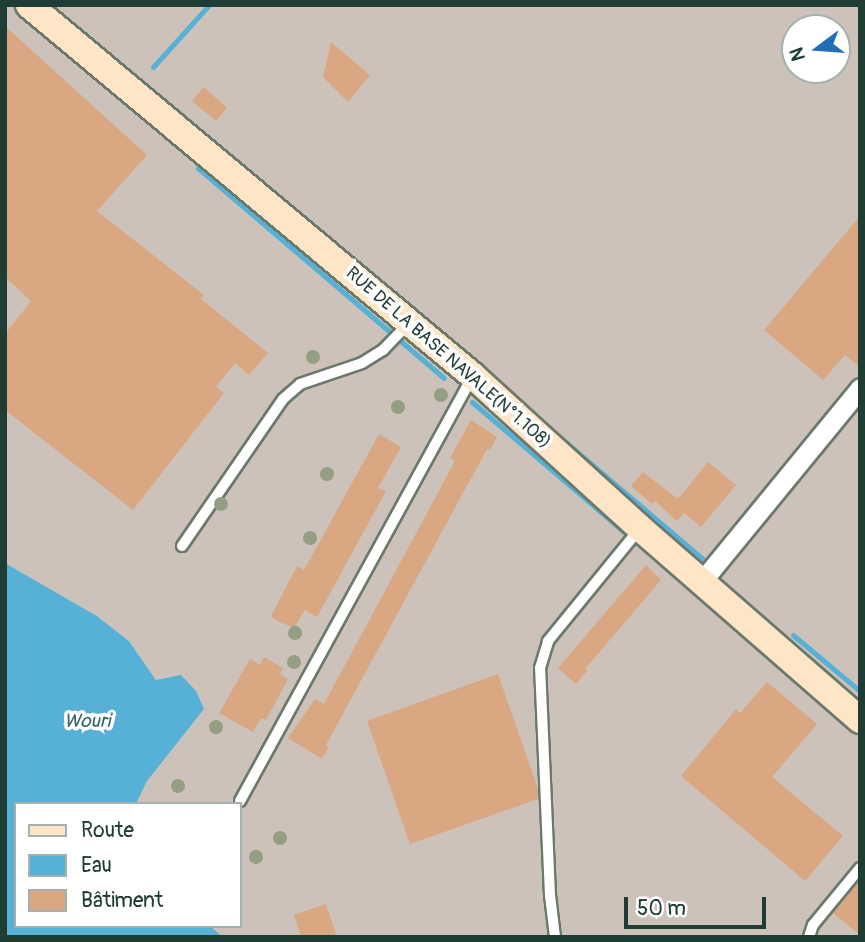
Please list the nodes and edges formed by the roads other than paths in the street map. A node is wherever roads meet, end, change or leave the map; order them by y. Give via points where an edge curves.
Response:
1 (29, 5) edge
2 (410, 322) junction
3 (473, 376) junction
4 (860, 388) edge
5 (640, 528) junction
6 (182, 546) dead end
7 (702, 580) junction
8 (860, 720) edge
9 (240, 801) dead end
10 (860, 868) edge
11 (555, 937) edge
12 (809, 937) edge

1 - 2 main road, RUE DE LA BASE NAVALE(N°1.108)
2 - 3 main road, RUE DE LA BASE NAVALE(N°1.108)
2 - 6 lane via 383,350 362,363 300,384 283,399
3 - 5 main road, RUE DE LA BASE NAVALE(N°1.108)
3 - 9 lane
4 - 7 street
5 - 7 main road, RUE DE LA BASE NAVALE(N°1.108)
5 - 11 lane via 548,641 540,668
7 - 8 main road, RUE DE LA BASE NAVALE(N°1.108)
10 - 12 lane via 813,925

